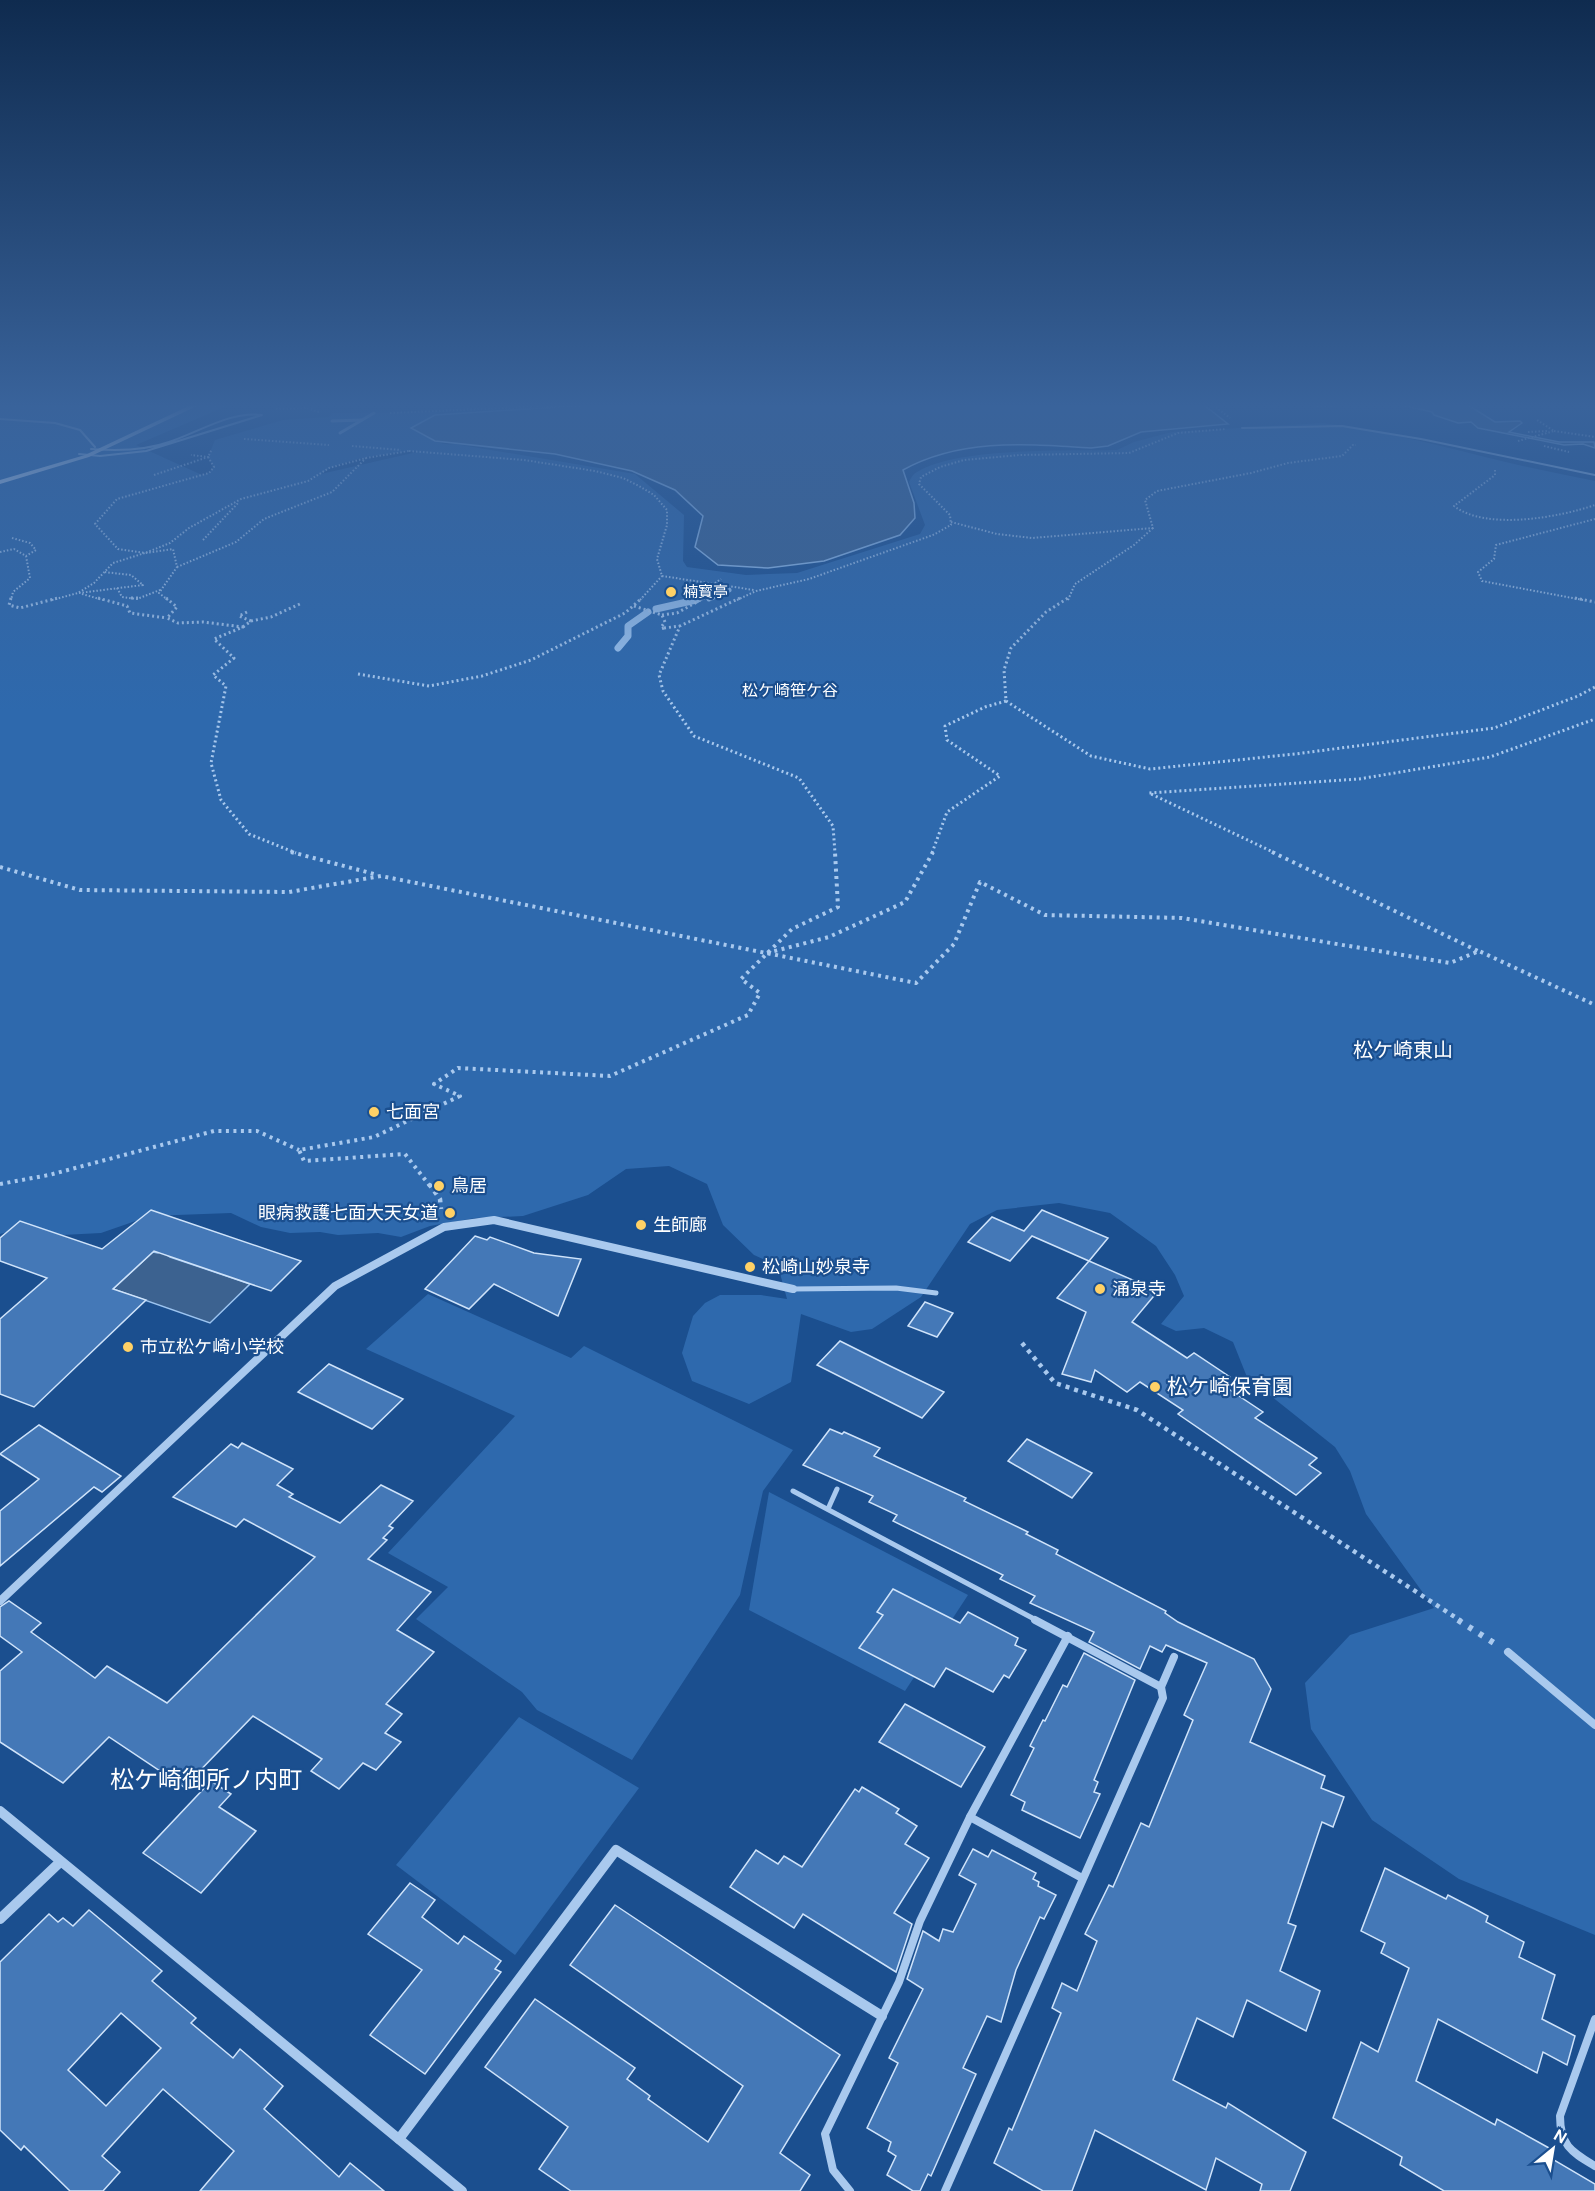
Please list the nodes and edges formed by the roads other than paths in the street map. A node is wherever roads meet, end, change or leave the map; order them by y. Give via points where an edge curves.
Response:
1 (793, 1289) joint
2 (936, 1293) dead end
3 (837, 1489) dead end
4 (793, 1491) dead end
5 (828, 1509) junction
6 (0, 1601) edge
7 (1068, 1636) junction
8 (1508, 1652) road end
9 (1174, 1657) dead end
10 (1161, 1687) junction
11 (1595, 1725) edge
12 (0, 1811) edge
13 (970, 1817) junction
14 (60, 1862) junction
15 (1082, 1878) junction
16 (0, 1919) edge
17 (882, 2016) junction
18 (1595, 2019) edge
19 (399, 2139) junction
20 (1595, 2166) edge
21 (462, 2191) edge
22 (850, 2191) edge
23 (945, 2191) edge

1 - 2 lane via 896,1288
1 - 6 street via 494,1220 444,1227 335,1286
3 - 5 lane
4 - 5 lane
5 - 7 lane
7 - 10 lane
7 - 13 lane
8 - 11 lane
9 - 10 lane
10 - 15 lane via 1163,1698
12 - 14 street
13 - 15 lane
13 - 17 lane via 920,1921
14 - 16 street
14 - 19 street
15 - 23 lane
17 - 19 street via 616,1850
17 - 22 lane via 825,2134 833,2170
18 - 20 lane via 1560,2116 1559,2133 1568,2149
19 - 21 street

